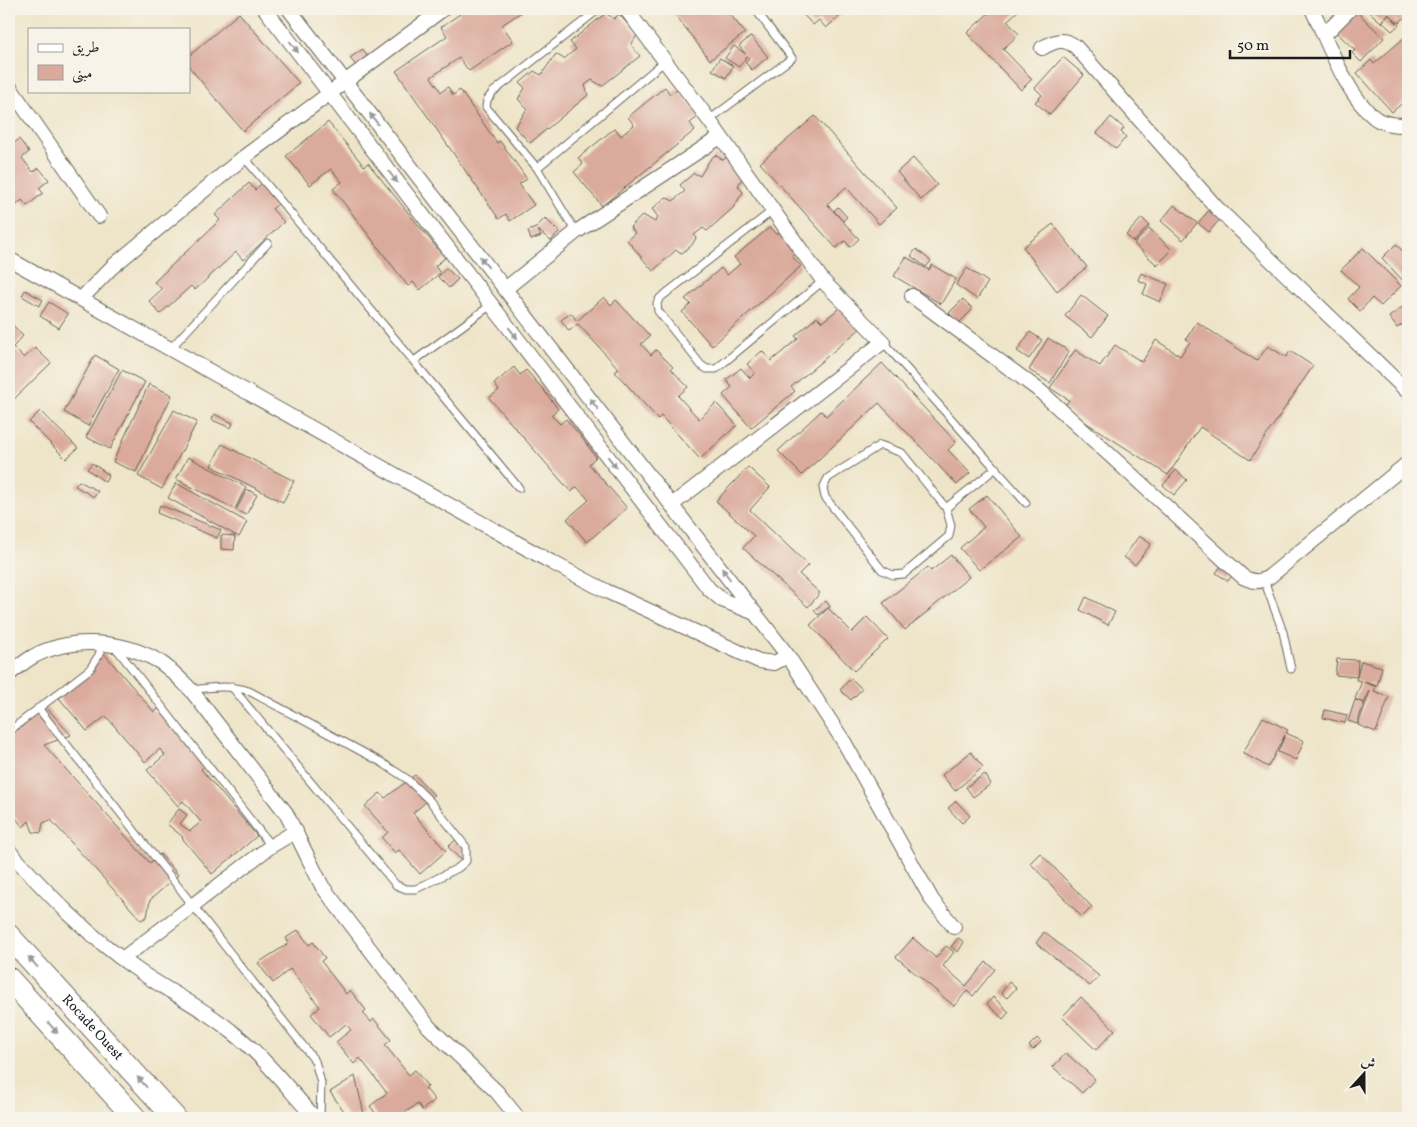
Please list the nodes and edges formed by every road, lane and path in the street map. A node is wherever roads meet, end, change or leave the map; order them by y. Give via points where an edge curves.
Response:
1 (265, 9) edge
2 (290, 9) edge
3 (443, 9) edge
4 (598, 9) edge
5 (626, 9) edge
6 (755, 9) edge
7 (1312, 9) edge
8 (1350, 9) edge
9 (1324, 34) junction
10 (1042, 48) dead end
11 (665, 61) junction
12 (345, 81) junction
13 (9, 86) edge
14 (329, 93) junction
15 (708, 120) junction
16 (1408, 125) edge
17 (720, 138) junction
18 (244, 157) junction
19 (537, 168) junction
20 (772, 211) junction
21 (99, 216) dead end
22 (576, 232) junction
23 (268, 243) dead end
24 (9, 259) edge
25 (823, 281) junction
26 (504, 289) junction
27 (912, 296) dead end
28 (81, 299) junction
29 (491, 305) junction
30 (883, 342) junction
31 (170, 349) junction
32 (414, 361) junction
33 (1408, 392) edge
34 (1408, 463) edge
35 (996, 468) junction
36 (519, 488) dead end
37 (673, 504) junction
38 (1026, 504) dead end
39 (946, 508) junction
40 (1264, 580) junction
41 (755, 613) junction
42 (108, 644) junction
43 (788, 656) junction
44 (1291, 669) dead end
45 (9, 674) edge
46 (231, 686) junction
47 (191, 690) junction
48 (38, 708) junction
49 (9, 731) edge
50 (296, 831) junction
51 (271, 846) junction
52 (9, 851) edge
53 (192, 906) junction
54 (954, 927) dead end
55 (9, 936) edge
56 (122, 959) junction
57 (9, 979) edge
58 (135, 1118) edge
59 (175, 1118) edge
60 (315, 1118) edge
61 (320, 1118) edge
62 (518, 1118) edge

1 -> 14 street
2 - 12 street
3 - 12 street
4 - 19 lane via 487,100 486,107
5 - 11 street
6 - 15 lane via 792,58
7 - 9 street
8 - 9 street
9 - 16 street via 1341,71 1362,104 1376,118 1388,124
10 - 33 street via 1057,40 1070,42 1076,47 1216,207
11 - 15 street
11 - 19 lane
12 - 14 street
26 -> 12 street
13 - 21 street
14 - 18 street
14 -> 29 street
15 - 17 street
17 - 20 street
17 - 22 street
18 - 28 street via 112,267
18 - 32 lane
19 - 22 lane
20 - 25 street
20 - 25 lane via 660,298 658,311 701,365 716,369
22 - 26 street
23 - 31 lane
24 - 28 street
25 - 30 street
37 -> 26 street
27 - 40 street via 1040,391 1243,577 1250,581
28 - 31 street
29 - 32 lane
29 -> 41 street via 709,589 722,600
30 - 35 lane
30 - 37 street
31 - 43 street via 606,591 759,660 774,663
32 - 36 lane
34 - 40 street
35 - 38 lane
35 - 39 lane
41 -> 37 street
39 - 39 lane via 902,453 880,445 828,478 823,488 825,497 882,570 893,575 904,574 949,536 951,524
40 - 44 lane via 1283,632
41 - 43 street
42 - 45 street via 81,643 49,650 34,656
42 - 47 street via 145,654 160,662
42 - 48 lane via 90,669
42 - 51 lane
43 - 54 street via 844,742 932,900
46 - 46 lane via 258,695 407,779 430,801 463,842 466,862 416,888 406,890 396,885
46 - 47 lane
47 - 50 street via 286,813
48 - 49 lane
48 - 53 lane
50 - 51 street
50 - 62 street via 322,886 429,1027 497,1092
51 - 53 street
52 - 56 street via 59,905
53 - 56 street
53 - 61 lane via 315,1061 321,1083
59 -> 55 highway, Rocade Ouest
56 - 60 street via 232,1031
57 -> 58 highway

